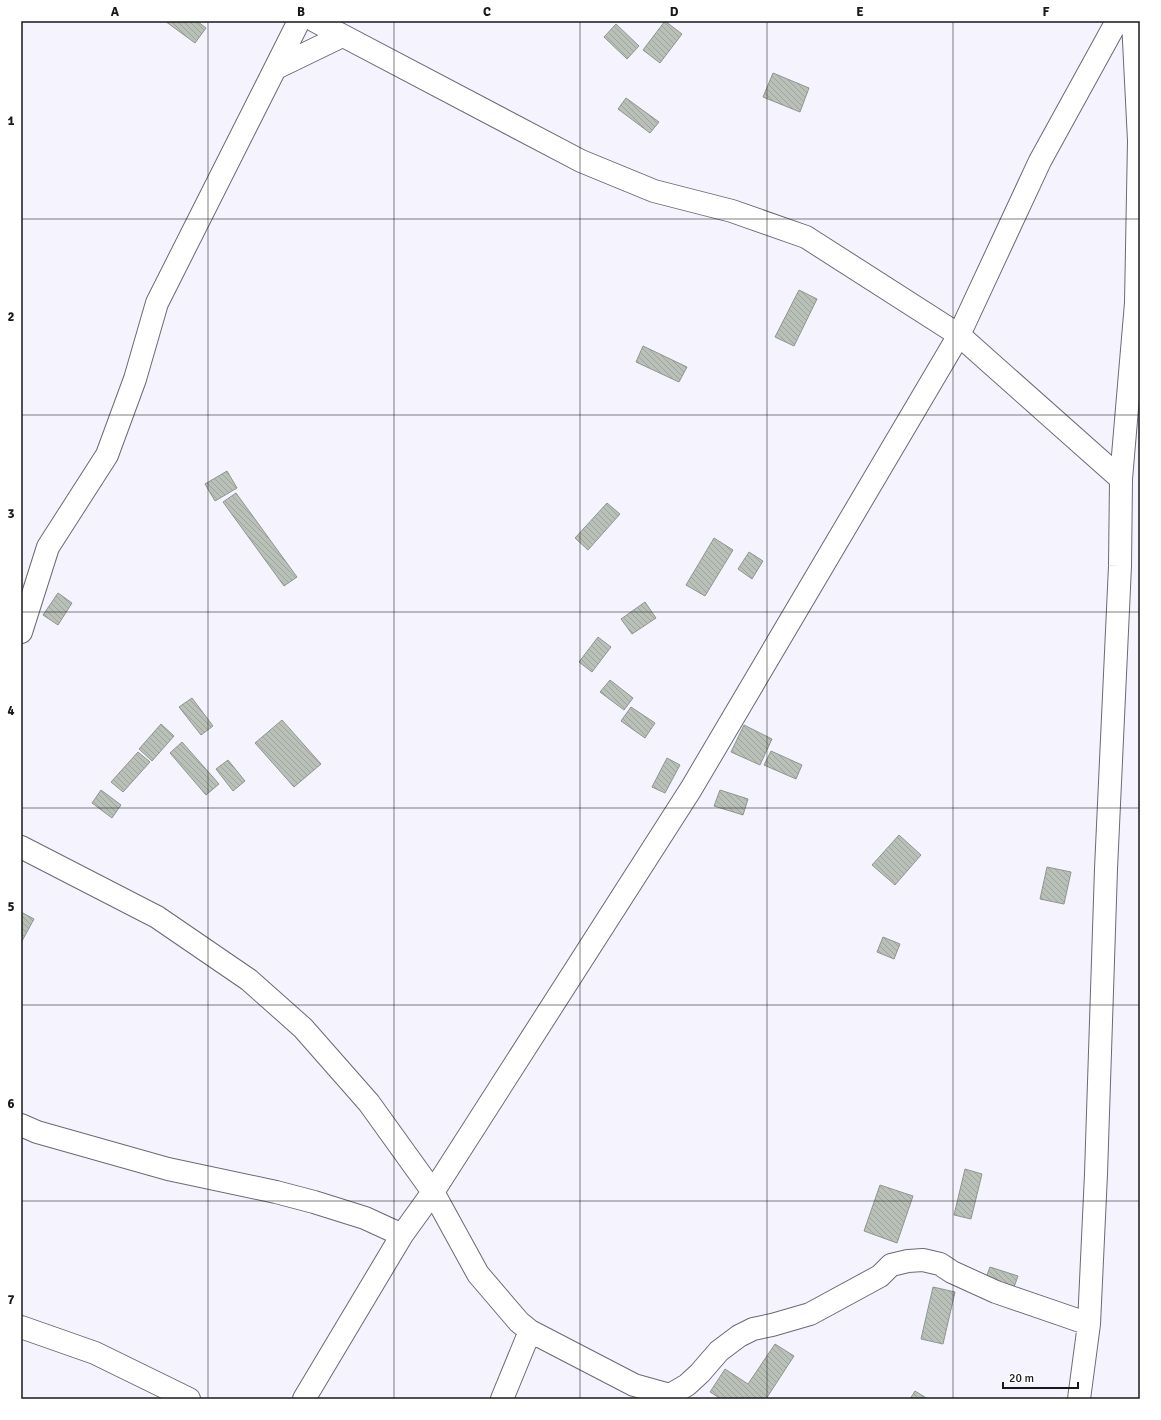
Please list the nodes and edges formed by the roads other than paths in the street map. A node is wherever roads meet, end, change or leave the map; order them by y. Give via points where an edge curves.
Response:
1 (299, 21) edge
2 (315, 21) edge
3 (1117, 21) edge
4 (1133, 21) edge
5 (342, 36) junction
6 (276, 68) junction
7 (959, 335) junction
8 (1121, 479) junction
9 (21, 632) edge
10 (21, 847) edge
11 (21, 1126) edge
12 (433, 1192) junction
13 (402, 1235) junction
14 (1089, 1324) junction
15 (21, 1326) edge
16 (530, 1331) junction
17 (188, 1399) edge
18 (304, 1399) edge
19 (502, 1399) edge
20 (1079, 1399) edge

1 - 6 street
2 - 5 street
3 - 7 street via 1040,161
4 - 8 street via 1139,142 1136,303
5 - 6 street
5 - 7 street via 581,162 654,191 732,211 806,237
6 - 9 street via 157,303 135,379 107,455 48,547
7 - 8 street
7 - 12 street via 691,789
8 - 14 street via 1120,566
10 - 12 street via 157,917 249,980 303,1028 369,1103
11 - 13 street via 168,1169 314,1202 365,1218
12 - 13 street
12 - 16 street via 478,1274 519,1322
13 - 18 street
14 - 16 street via 996,1292 940,1264 923,1260 891,1265 880,1276 810,1314 754,1329 739,1336 719,1351 687,1385 670,1395 634,1385
14 - 20 street
15 - 17 street via 95,1353
16 - 19 street

